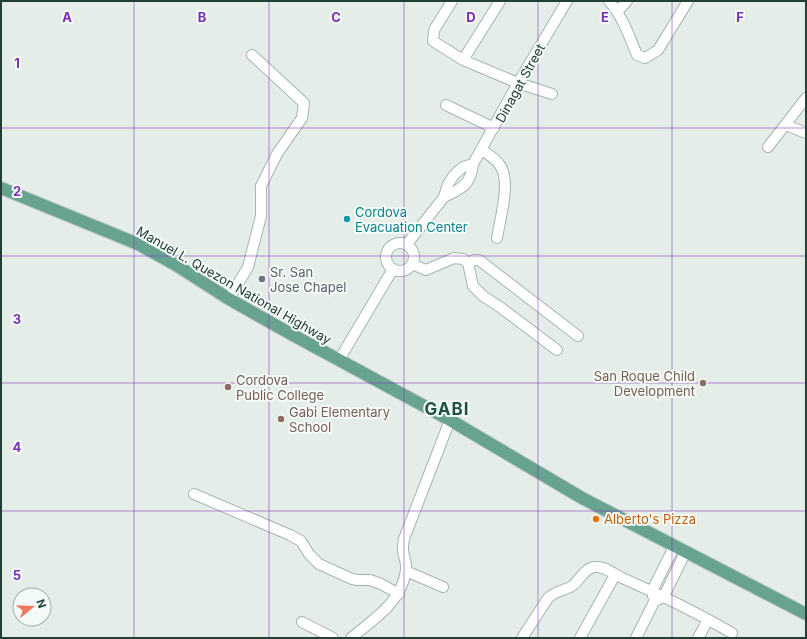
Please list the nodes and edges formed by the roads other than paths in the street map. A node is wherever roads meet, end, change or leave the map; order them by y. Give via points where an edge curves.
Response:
1 (452, 1) edge
2 (500, 1) edge
3 (567, 1) edge
4 (609, 1) edge
5 (626, 1) edge
6 (688, 1) edge
7 (618, 11) junction
8 (252, 54) dead end
9 (463, 60) junction
10 (518, 83) junction
11 (552, 94) dead end
12 (806, 98) edge
13 (446, 105) dead end
14 (786, 125) junction
15 (494, 128) junction
16 (806, 133) edge
17 (768, 148) dead end
18 (482, 150) junction
19 (473, 164) junction
20 (1, 188) edge
21 (444, 197) junction
22 (497, 238) dead end
23 (407, 244) junction
24 (412, 264) junction
25 (468, 264) junction
26 (393, 269) junction
27 (229, 299) junction
28 (578, 336) dead end
29 (557, 350) dead end
30 (339, 360) junction
31 (450, 420) junction
32 (194, 494) dead end
33 (674, 545) junction
34 (686, 551) junction
35 (406, 571) junction
36 (615, 574) junction
37 (443, 587) dead end
38 (652, 591) junction
39 (399, 594) junction
40 (664, 596) junction
41 (654, 602) junction
42 (806, 614) edge
43 (708, 620) junction
44 (302, 622) dead end
45 (732, 633) dead end
46 (333, 638) edge
47 (351, 638) edge
48 (522, 638) edge
49 (580, 638) edge
50 (636, 638) edge
51 (698, 638) edge

1 - 9 street via 434,30 433,41
2 - 9 street
3 - 10 street, Dinagat Street
4 - 7 street
5 - 7 street
6 - 7 street via 658,50 645,58 637,55
8 - 27 street via 304,103 302,118 277,154 261,186 261,216 248,267
9 - 10 street
10 - 11 street
10 - 15 street, Dinagat Street
12 - 14 street
13 - 15 street
14 - 16 street
14 - 17 street
15 - 18 street, Dinagat Street
18 - 19 street, Dinagat Street
18 - 22 street via 499,164 504,172 504,198
19 - 21 street, Dinagat Street via 457,171 448,184
19 - 21 street, Dinagat Street via 472,176 468,182 456,192
20 - 27 main road, Manuel L. Quezon National Highway via 138,244
21 - 23 street, Dinagat Street
23 - 24 street via 413,250
23 - 26 street via 395,243 388,250 386,260
24 - 25 street via 426,270 454,258 464,259
24 - 26 street via 405,270
25 - 28 street via 479,260
25 - 29 street via 473,286 483,296
26 - 30 street
27 - 30 main road, Manuel L. Quezon National Highway
30 - 31 main road, Manuel L. Quezon National Highway
31 - 33 main road, Manuel L. Quezon National Highway via 582,498
31 - 35 street via 404,539
32 - 39 street via 301,541 309,554 320,564 352,579 370,580 381,584
33 - 34 main road, Manuel L. Quezon National Highway
33 - 38 street
34 - 40 street
34 - 42 main road, Manuel L. Quezon National Highway
35 - 37 street
35 - 39 street
36 - 38 street
36 - 48 street via 604,568 591,568 584,572 571,587 548,598
36 - 49 street
38 - 40 street
38 - 41 street
39 - 47 street via 392,604
40 - 41 street
40 - 43 street
41 - 50 street
43 - 45 street
43 - 51 street
44 - 46 street

